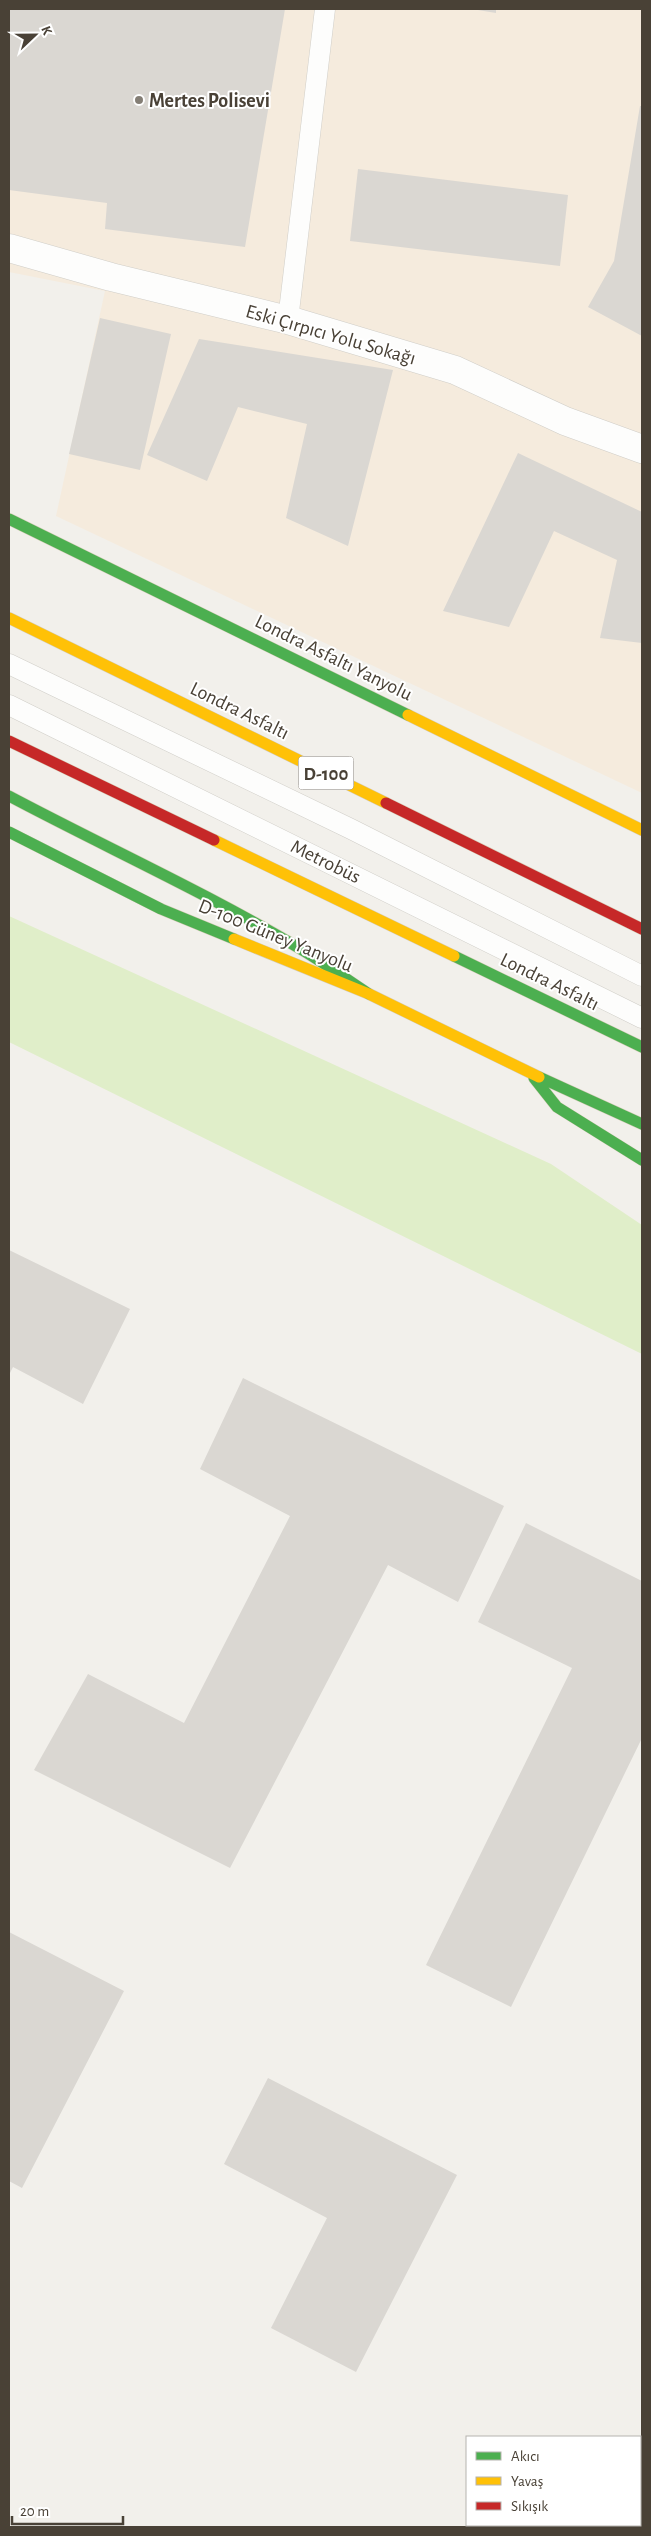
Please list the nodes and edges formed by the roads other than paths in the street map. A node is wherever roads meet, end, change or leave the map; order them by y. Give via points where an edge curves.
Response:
1 (325, 9) edge
2 (9, 248) edge
3 (288, 320) junction
4 (642, 449) edge
5 (9, 519) edge
6 (9, 618) edge
7 (9, 664) edge
8 (9, 705) edge
9 (9, 741) edge
10 (9, 796) edge
11 (642, 830) edge
12 (9, 832) edge
13 (642, 929) edge
14 (642, 976) edge
15 (369, 994) junction
16 (642, 1018) edge
17 (642, 1047) edge
18 (530, 1073) junction
19 (642, 1124) edge
20 (642, 1160) edge

1 - 3 lane
2 - 3 street, Eski Çırpıcı Yolu Sokağı via 111,277
3 - 4 street, Eski Çırpıcı Yolu Sokağı via 455,370 565,421
5 - 11 main road, Londra Asfaltı Yanyolu
6 - 13 main road, Londra Asfaltı / D-100
7 - 14 lane via 351,829
8 - 16 lane, Metrobüs
9 - 17 main road, Londra Asfaltı
10 - 15 main road via 145,864 300,948
12 - 15 main road, D-100 Güney Yanyolu via 161,909
15 - 18 main road, D-100 Güney Yanyolu
18 - 19 main road, D-100 Güney Yanyolu
18 - 20 main road via 557,1107

